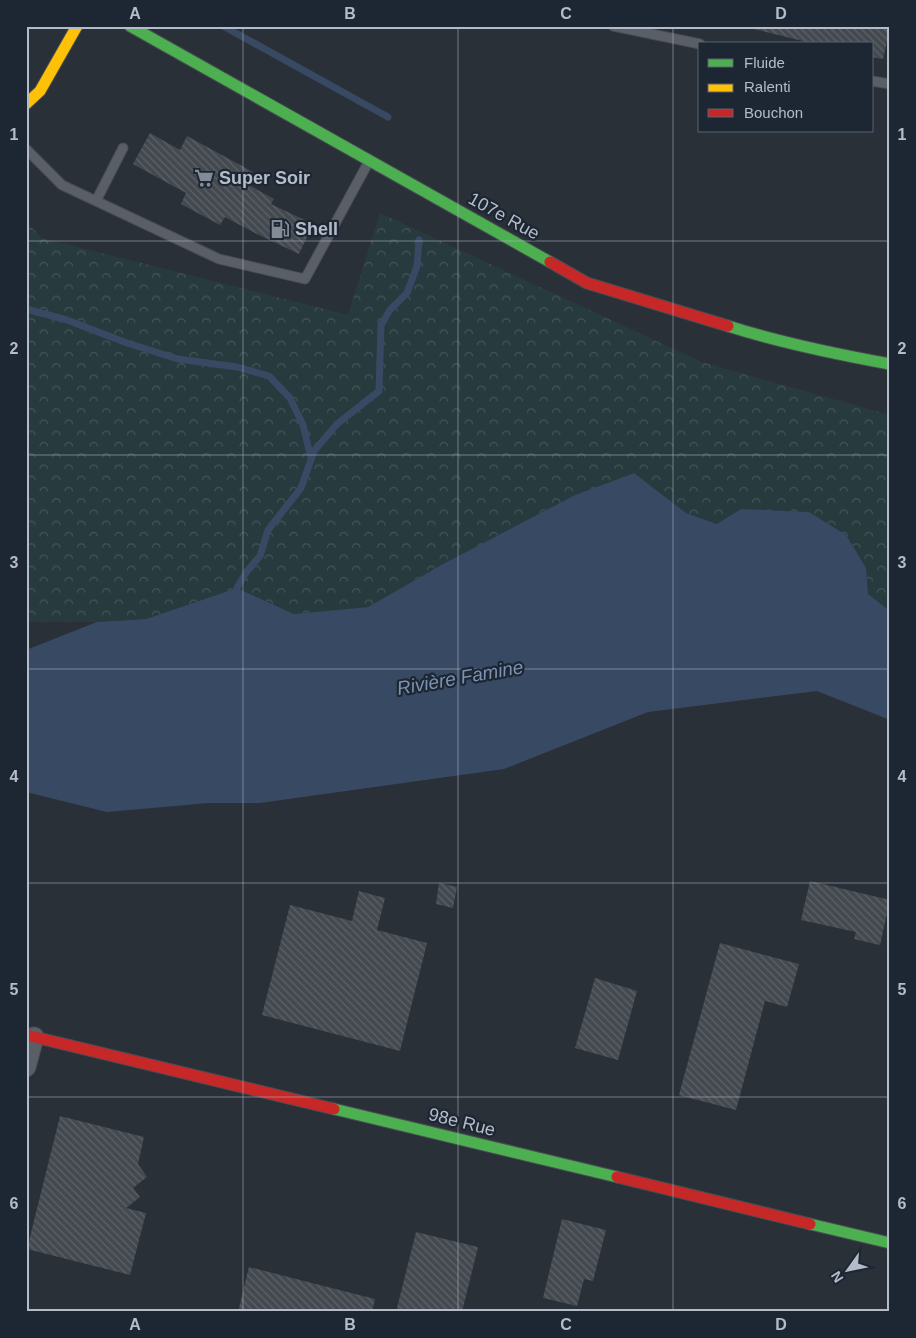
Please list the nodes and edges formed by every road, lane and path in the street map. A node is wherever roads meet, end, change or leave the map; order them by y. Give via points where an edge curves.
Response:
1 (77, 26) edge
2 (130, 26) edge
3 (613, 26) edge
4 (698, 44) edge
5 (874, 80) edge
6 (890, 84) edge
7 (26, 104) edge
8 (123, 148) dead end
9 (26, 149) edge
10 (370, 160) junction
11 (96, 201) junction
12 (890, 364) edge
13 (30, 1036) edge
14 (26, 1067) edge
15 (890, 1243) edge

1 - 7 street via 40,90
2 - 10 street, 107e Rue
3 - 4 lane
5 - 6 lane
8 - 11 lane
9 - 11 lane via 62,185
10 - 11 lane via 305,279 219,259
10 - 12 street, 107e Rue via 587,283 759,336
13 - 14 street
13 - 15 street, 98e Rue

